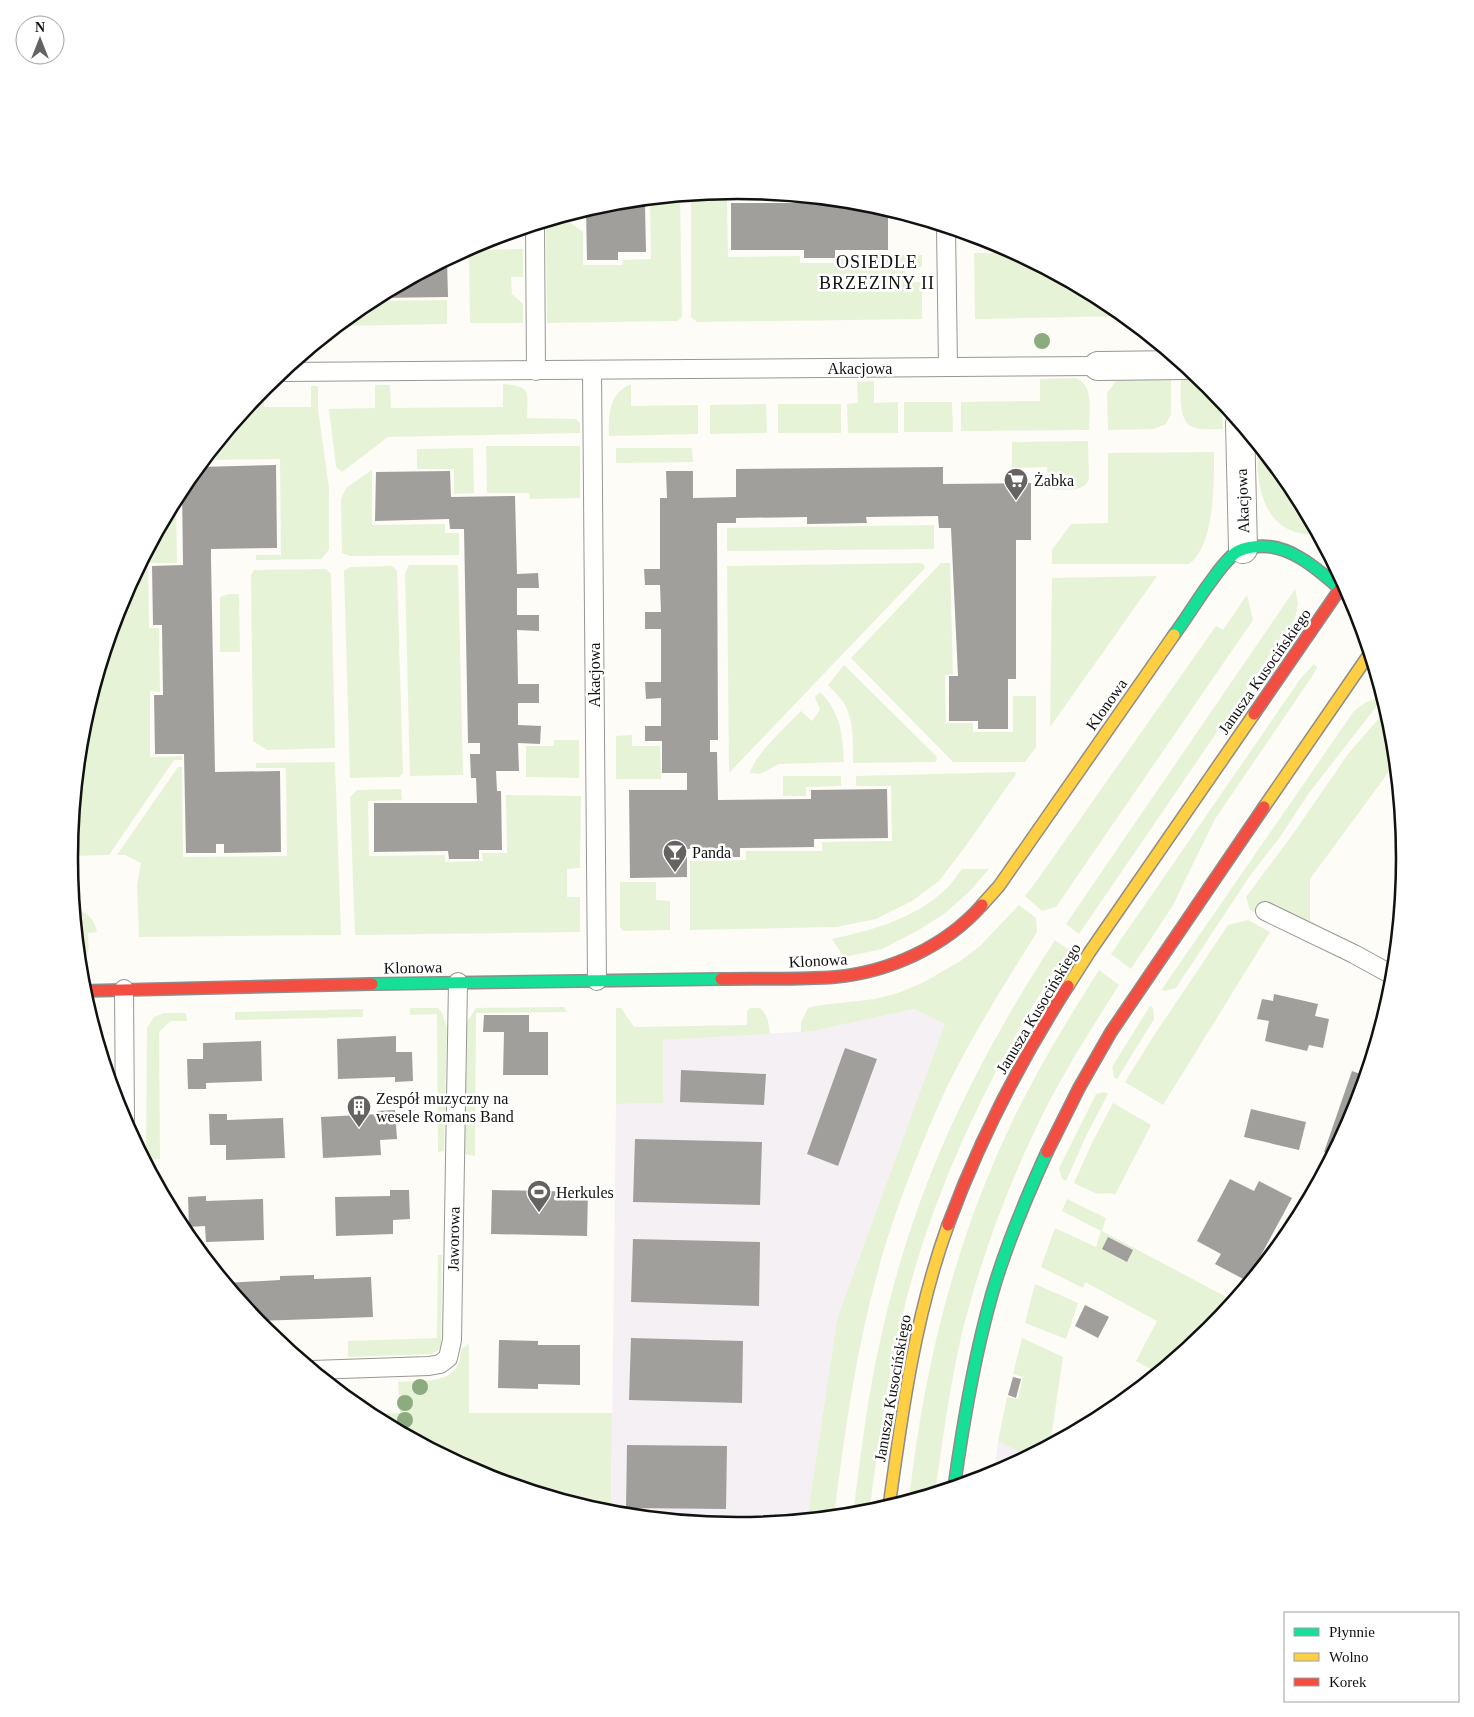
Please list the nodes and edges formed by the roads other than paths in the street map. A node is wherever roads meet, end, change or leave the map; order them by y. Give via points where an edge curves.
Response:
1 (535, 231) edge
2 (946, 233) edge
3 (1098, 366) joint
4 (1175, 366) edge
5 (948, 367) junction
6 (592, 370) junction
7 (536, 371) junction
8 (292, 372) edge
9 (1240, 433) edge
10 (1243, 550) junction
11 (1334, 581) edge
12 (1339, 591) edge
13 (1366, 659) edge
14 (1265, 910) dead end
15 (1387, 972) edge
16 (597, 980) junction
17 (458, 982) junction
18 (124, 989) junction
19 (91, 991) edge
20 (125, 1103) edge
21 (321, 1370) edge
22 (955, 1481) edge
23 (890, 1500) edge

1 - 7 lane
2 - 5 lane
3 - 4 street, Akacjowa
3 - 5 lane, Akacjowa
5 - 6 lane, Akacjowa
6 - 7 lane, Akacjowa
6 - 16 lane, Akacjowa
7 - 8 lane, Akacjowa
9 - 10 street, Akacjowa
10 - 11 street via 1281,549
10 - 16 street, Klonowa via 1222,566 999,886 965,922 928,949 884,968 835,977
12 - 23 street, Janusza Kusocińskiego via 1089,953 1038,1033 992,1122 963,1185 926,1297 903,1403
13 - 22 street via 1128,1005 1057,1127 1025,1200 990,1302 965,1412
14 - 15 lane
16 - 17 street, Klonowa
17 - 18 street, Klonowa
17 - 21 lane, Jaworowa via 452,1340 448,1358 429,1366
18 - 19 street, Klonowa
18 - 20 lane

